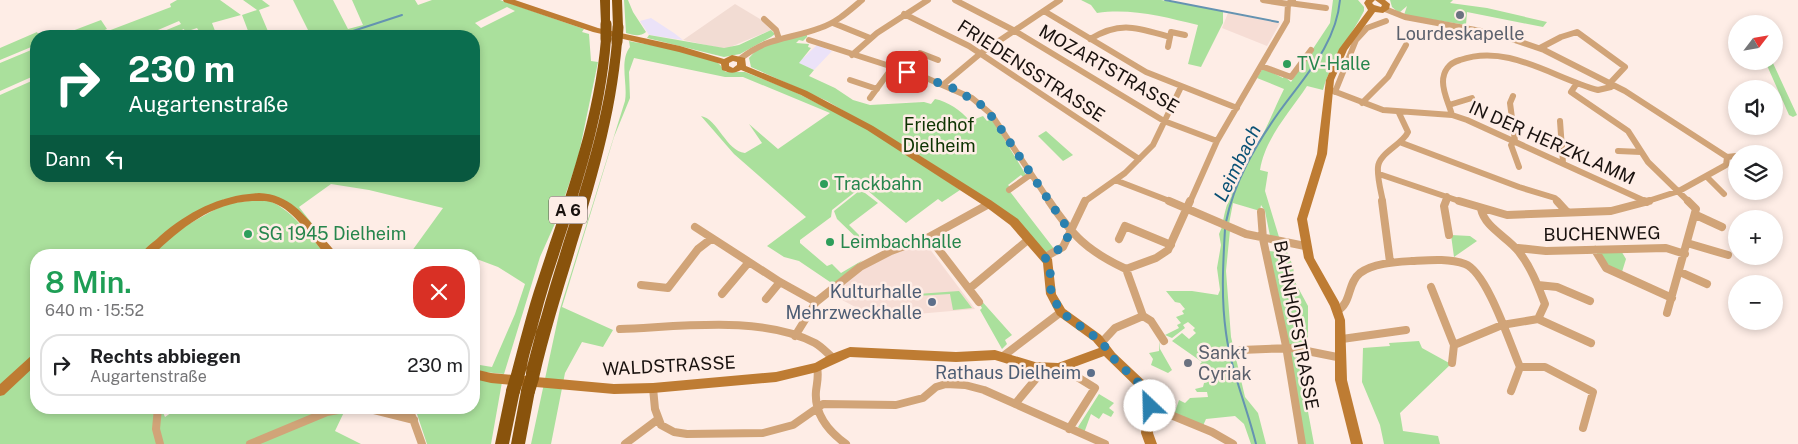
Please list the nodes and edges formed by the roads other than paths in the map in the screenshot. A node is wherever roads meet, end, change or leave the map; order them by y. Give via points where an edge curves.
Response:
1 (507, 0) edge
2 (605, 0) edge
3 (617, 0) edge
4 (862, 0) edge
5 (928, 0) edge
6 (955, 0) edge
7 (1060, 0) edge
8 (1263, 0) edge
9 (1380, 0) edge
10 (1290, 2) edge
11 (1369, 3) edge
12 (1326, 8) dead end
13 (1385, 9) junction
14 (1044, 11) junction
15 (904, 14) junction
16 (764, 19) dead end
17 (1386, 21) dead end
18 (833, 23) junction
19 (1015, 30) junction
20 (1185, 35) dead end
21 (778, 36) junction
22 (1170, 37) junction
23 (870, 38) junction
24 (1090, 39) junction
25 (612, 40) junction
26 (808, 40) dead end
27 (1406, 45) dead end
28 (1168, 47) dead end
29 (1540, 48) junction
30 (1311, 50) dead end
31 (980, 53) junction
32 (852, 55) junction
33 (938, 60) dead end
34 (740, 63) junction
35 (1261, 66) junction
36 (892, 68) junction
37 (907, 72) junction
38 (850, 80) dead end
39 (1611, 82) junction
40 (1577, 83) junction
41 (944, 84) junction
42 (1180, 87) junction
43 (877, 90) junction
44 (1332, 91) junction
45 (1513, 96) dead end
46 (870, 98) dead end
47 (1472, 98) dead end
48 (1362, 103) junction
49 (1449, 105) junction
50 (1237, 108) junction
51 (1399, 113) junction
52 (1452, 115) junction
53 (1164, 121) junction
54 (1560, 121) dead end
55 (1218, 141) junction
56 (1515, 141) junction
57 (1402, 143) junction
58 (1618, 151) dead end
59 (1641, 152) junction
60 (1727, 158) joint
61 (1139, 159) junction
62 (1563, 164) junction
63 (1519, 167) dead end
64 (1379, 174) junction
65 (1030, 175) junction
66 (1708, 177) junction
67 (1115, 180) junction
68 (1009, 190) dead end
69 (1679, 191) junction
70 (1724, 194) dead end
71 (1446, 196) junction
72 (1647, 202) junction
73 (989, 204) junction
74 (1188, 208) junction
75 (1480, 209) junction
76 (1261, 212) dead end
77 (1567, 212) junction
78 (1696, 215) junction
79 (695, 227) dead end
80 (1722, 227) dead end
81 (1070, 232) junction
82 (1449, 235) dead end
83 (929, 237) junction
84 (711, 238) junction
85 (1119, 239) dead end
86 (1263, 239) junction
87 (1029, 240) junction
88 (1687, 243) junction
89 (1171, 245) junction
90 (1305, 246) junction
91 (1518, 248) junction
92 (153, 249) edge
93 (326, 249) edge
94 (1595, 250) junction
95 (1685, 254) junction
96 (1728, 255) dead end
97 (1045, 257) junction
98 (749, 262) junction
99 (1390, 262) junction
100 (1126, 269) junction
101 (1680, 272) junction
102 (780, 282) junction
103 (1707, 284) dead end
104 (641, 285) dead end
105 (1538, 285) junction
106 (1432, 288) dead end
107 (969, 289) junction
108 (722, 294) dead end
109 (1672, 298) junction
110 (766, 299) dead end
111 (816, 302) junction
112 (979, 302) dead end
113 (1590, 302) dead end
114 (1337, 311) junction
115 (1061, 312) junction
116 (1667, 313) dead end
117 (1143, 316) junction
118 (1538, 319) junction
119 (1502, 325) junction
120 (620, 329) dead end
121 (1406, 330) dead end
122 (795, 336) junction
123 (1342, 339) junction
124 (1164, 341) dead end
125 (1591, 343) dead end
126 (1454, 345) junction
127 (1104, 346) junction
128 (1286, 346) junction
129 (1241, 350) dead end
130 (1002, 356) junction
131 (833, 358) junction
132 (1342, 358) junction
133 (1452, 363) dead end
134 (30, 364) edge
135 (1068, 366) junction
136 (817, 367) junction
137 (1520, 367) junction
138 (1045, 368) junction
139 (480, 375) edge
140 (523, 384) junction
141 (653, 388) junction
142 (0, 391) edge
143 (1511, 391) dead end
144 (1015, 404) junction
145 (1150, 406) junction
146 (818, 407) junction
147 (157, 414) edge
148 (322, 414) edge
149 (390, 414) edge
150 (412, 414) edge
151 (414, 420) junction
152 (657, 420) junction
153 (1583, 428) dead end
154 (1069, 429) junction
155 (160, 444) edge
156 (250, 444) edge
157 (422, 444) edge
158 (502, 444) edge
159 (518, 444) edge
160 (626, 444) edge
161 (846, 444) edge
162 (1105, 444) edge
163 (1152, 444) edge
164 (1233, 444) edge
165 (1302, 444) edge
166 (1357, 444) edge

1 - 34 street via 596,30 725,62 732,58
2 - 25 highway, A 6, bridge via 606,24
3 - 25 highway, A 6, bridge via 618,27
4 - 18 street
5 - 15 street
6 - 19 street, MOZARTSTRASSE
7 - 14 street, MOZARTSTRASSE
8 - 10 street
9 - 13 street via 1386,4
10 - 12 street
10 - 35 street via 1287,21
11 - 13 street
11 - 44 street via 1343,50
13 - 29 street via 1403,17 1469,28
14 - 19 street, MOZARTSTRASSE
14 - 24 street
15 - 23 street
15 - 31 street, FRIEDENSSTRASSE
16 - 21 street
17 - 44 street via 1368,27 1360,37
18 - 21 street via 813,31
18 - 23 street
19 - 31 street, MOZARTSTRASSE
19 - 53 street, MOZARTSTRASSE
20 - 22 street via 1171,32
21 - 34 street via 760,44
22 - 24 street via 1118,25 1106,28
22 - 28 street
23 - 32 street
24 - 42 street
25 - 140 highway, A 6 via 615,75 605,129
26 - 32 street
27 - 48 street via 1385,84
29 - 39 street
29 - 39 street via 1561,36 1577,32 1625,68
30 - 35 street via 1291,78
31 - 41 street, MOZARTSTRASSE
31 - 61 street, FRIEDENSSTRASSE
32 - 36 street
33 - 37 street via 920,53
34 - 73 street via 829,105 894,142
35 - 50 street
36 - 37 street
36 - 43 street
37 - 41 street
38 - 43 street
39 - 40 street via 1611,88 1598,90
39 - 60 street
40 - 49 street via 1525,62 1492,56 1467,56 1444,71 1443,86
40 - 59 street via 1571,92 1628,131
41 - 65 street via 972,98 990,114
42 - 50 street
42 - 53 street
43 - 46 street
44 - 48 street, IN DER HERZKLAMM
44 - 90 street via 1322,154 1302,219
45 - 56 street via 1510,103
47 - 49 street
48 - 51 street, IN DER HERZKLAMM
49 - 52 street
50 - 55 street
51 - 52 street, IN DER HERZKLAMM
51 - 57 street via 1408,132
52 - 56 street, IN DER HERZKLAMM
53 - 55 street, MOZARTSTRASSE
53 - 61 street via 1152,145
54 - 62 street
55 - 74 street
56 - 62 street, IN DER HERZKLAMM
56 - 63 street via 1512,145
57 - 64 street via 1380,158
57 - 77 street via 1555,198
58 - 59 street
59 - 69 street
60 - 66 street via 1726,165
61 - 67 street
62 - 72 street, IN DER HERZKLAMM
64 - 71 street
64 - 99 street
65 - 68 street
65 - 81 street
66 - 69 street
66 - 70 street
67 - 74 street
67 - 81 street via 1085,200
69 - 72 street
69 - 78 street via 1696,210
71 - 75 street
71 - 82 street via 1444,206
72 - 77 street via 1611,211
73 - 83 street
73 - 87 street via 1014,222
74 - 86 street
74 - 89 street
75 - 77 street via 1507,215
75 - 91 street via 1485,220
76 - 86 street, BAHNHOFSTRASSE
78 - 80 street
78 - 88 street
79 - 84 street
81 - 97 street via 1063,247
81 - 100 street via 1104,259
83 - 107 street
83 - 111 street via 873,259 841,280
84 - 98 street
84 - 104 street via 698,249 668,288
85 - 89 street via 1125,226
86 - 90 street
86 - 128 street, BAHNHOFSTRASSE
87 - 97 street
87 - 107 street
88 - 95 street
88 - 96 street
89 - 100 street via 1162,256
90 - 114 street via 1315,273
91 - 94 street, BUCHENWEG
91 - 105 street
92 - 93 street via 183,222 200,212 225,202 267,197 285,204
94 - 95 street, BUCHENWEG via 1666,248
94 - 109 street via 1606,268
95 - 101 street
97 - 115 street via 1050,268 1051,294
98 - 102 street
98 - 108 street
99 - 114 street via 1357,276 1344,307
99 - 119 street via 1443,259 1465,264 1484,282
100 - 117 street
101 - 103 street
101 - 109 street
102 - 110 street
102 - 111 street
105 - 113 street via 1557,287
105 - 118 street via 1545,304
106 - 126 street
107 - 112 street
109 - 116 street
111 - 122 street
114 - 123 street
115 - 127 street
115 - 130 street
117 - 124 street
117 - 127 street via 1108,332
118 - 119 street
118 - 125 street
119 - 126 street
119 - 137 street
120 - 122 street via 750,327 773,329
121 - 123 street
122 - 131 street via 822,347
123 - 132 street
126 - 133 street
127 - 135 street
127 - 145 street via 1146,390
128 - 129 street
128 - 132 street via 1313,348
128 - 165 street, BAHNHOFSTRASSE
130 - 131 street, WALDSTRASSE via 956,358 850,352
130 - 138 street, WALDSTRASSE
131 - 136 street, WALDSTRASSE
132 - 166 street via 1341,380
134 - 142 street
135 - 138 street
135 - 154 street via 1074,375 1095,388
136 - 141 street, WALDSTRASSE via 776,377
136 - 146 street
137 - 143 street
137 - 153 street via 1545,367 1593,392
138 - 144 street
139 - 141 street, WALDSTRASSE via 614,389
140 - 158 highway, A 6
140 - 159 highway, A 6
141 - 152 street
144 - 146 street via 975,387 944,384 936,386 922,398 899,404 830,403
144 - 154 street
145 - 163 street via 1147,426
145 - 164 street
146 - 152 street via 792,425 746,434 674,432
146 - 161 street via 825,425
147 - 155 street via 156,429
148 - 156 street
149 - 151 street
150 - 151 street
151 - 157 street
152 - 160 street
154 - 162 street

